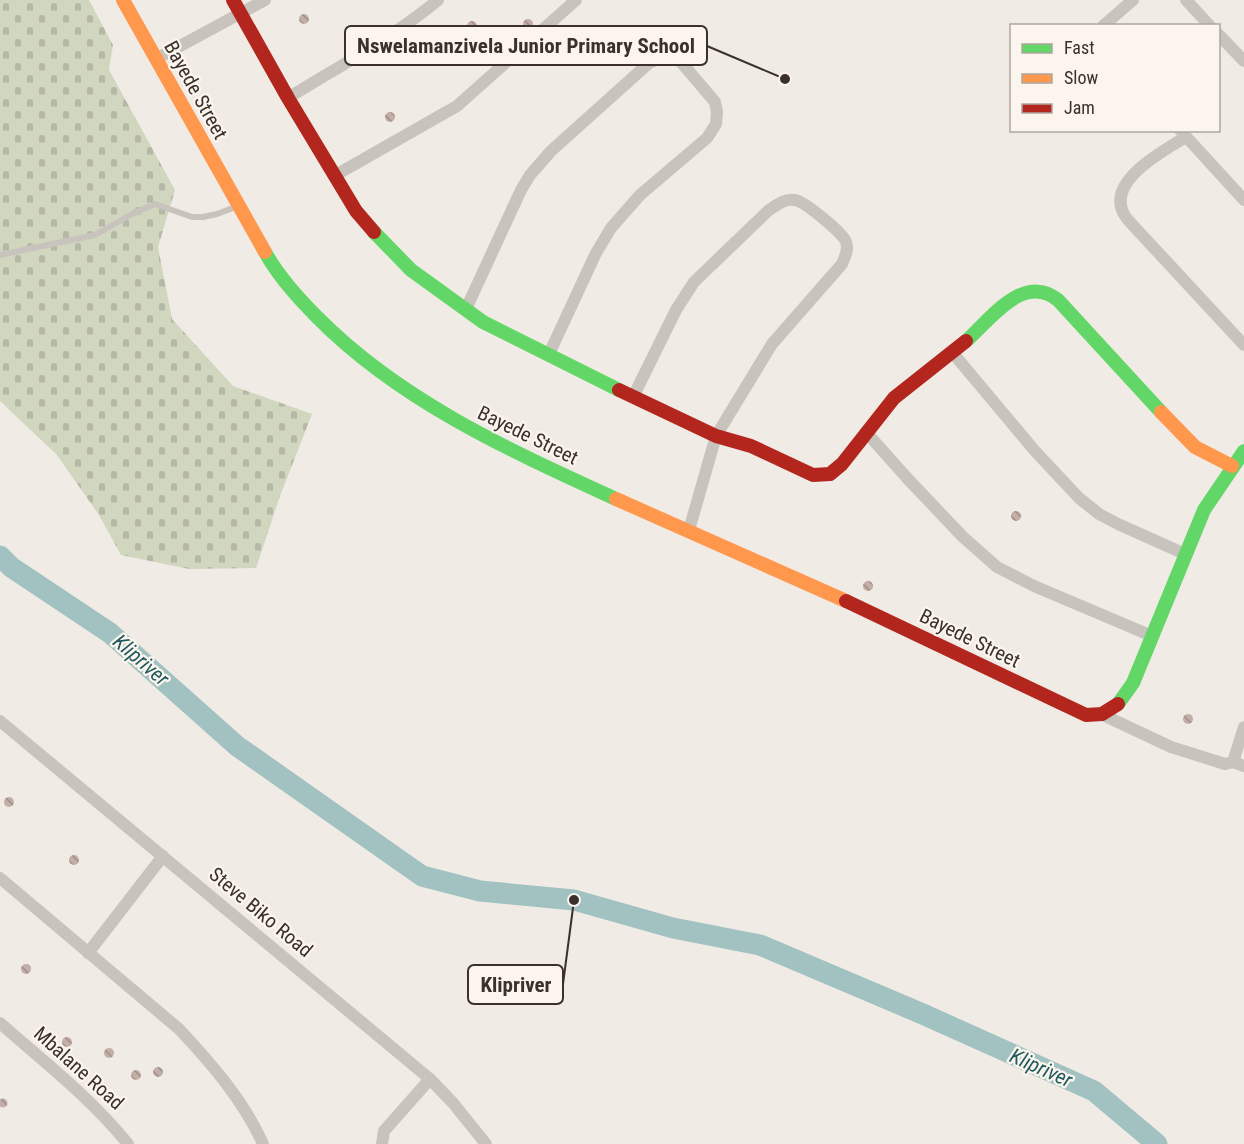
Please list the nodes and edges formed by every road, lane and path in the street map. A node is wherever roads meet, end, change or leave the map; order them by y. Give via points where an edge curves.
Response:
1 (123, 0) edge
2 (233, 0) edge
3 (264, 0) edge
4 (438, 0) edge
5 (576, 0) edge
6 (1133, 0) edge
7 (1186, 0) edge
8 (240, 14) junction
9 (1105, 24) edge
10 (1208, 24) edge
11 (1220, 36) edge
12 (156, 59) junction
13 (1244, 61) edge
14 (288, 98) junction
15 (1183, 134) edge
16 (334, 176) junction
17 (1244, 201) edge
18 (239, 206) junction
19 (0, 255) edge
20 (466, 309) junction
21 (1244, 345) edge
22 (952, 352) junction
23 (549, 354) junction
24 (633, 397) junction
25 (866, 432) junction
26 (716, 436) junction
27 (1244, 451) edge
28 (1232, 466) junction
29 (693, 532) junction
30 (1185, 554) junction
31 (1152, 636) junction
32 (1103, 715) junction
33 (0, 722) edge
34 (1244, 727) edge
35 (1238, 764) edge
36 (163, 856) junction
37 (0, 878) edge
38 (88, 953) junction
39 (0, 1023) edge
40 (430, 1079) junction
41 (128, 1144) edge
42 (263, 1144) edge
43 (382, 1144) edge
44 (486, 1144) edge

1 - 12 street, Bayede Street
2 - 8 street
3 - 8 street
4 - 14 street
5 - 16 street via 457,106
6 - 9 street
7 - 10 street
8 - 12 street
8 - 14 street
11 - 13 street
12 - 18 street, Bayede Street
14 - 16 street
15 - 17 street
15 - 21 street via 1131,178 1121,192 1120,206 1128,220
16 - 20 street via 356,211 384,244 411,270
18 - 19 lane via 203,217 155,204 95,235
18 - 29 street, Bayede Street via 292,291 333,334 392,382 426,405 516,453
20 - 23 street via 483,322
20 - 23 street via 521,190 540,163 649,63 671,56 681,62 715,102 716,124 708,138 640,195 611,228
22 - 25 street via 894,398
22 - 28 street via 1017,296 1033,291 1048,293 1186,440
22 - 30 street via 1080,498 1099,514
23 - 24 street
24 - 26 street
24 - 26 street via 676,310 699,276 769,210 784,201 804,204 840,234 847,253 829,281 772,344
25 - 26 street via 836,471 820,476 751,446
25 - 31 street via 963,537 997,567
26 - 29 street
27 - 28 street
28 - 30 street via 1204,510
29 - 32 street, Bayede Street via 1081,712
30 - 31 street
31 - 32 street via 1125,698
32 - 35 street via 1171,747 1214,762
33 - 36 street, Steve Biko Road
34 - 35 street
36 - 38 street
36 - 40 street, Steve Biko Road
37 - 38 street
38 - 42 street via 179,1029 201,1053
39 - 41 street, Mbalane Road via 99,1110
40 - 43 street via 384,1131
40 - 44 street, Steve Biko Road

